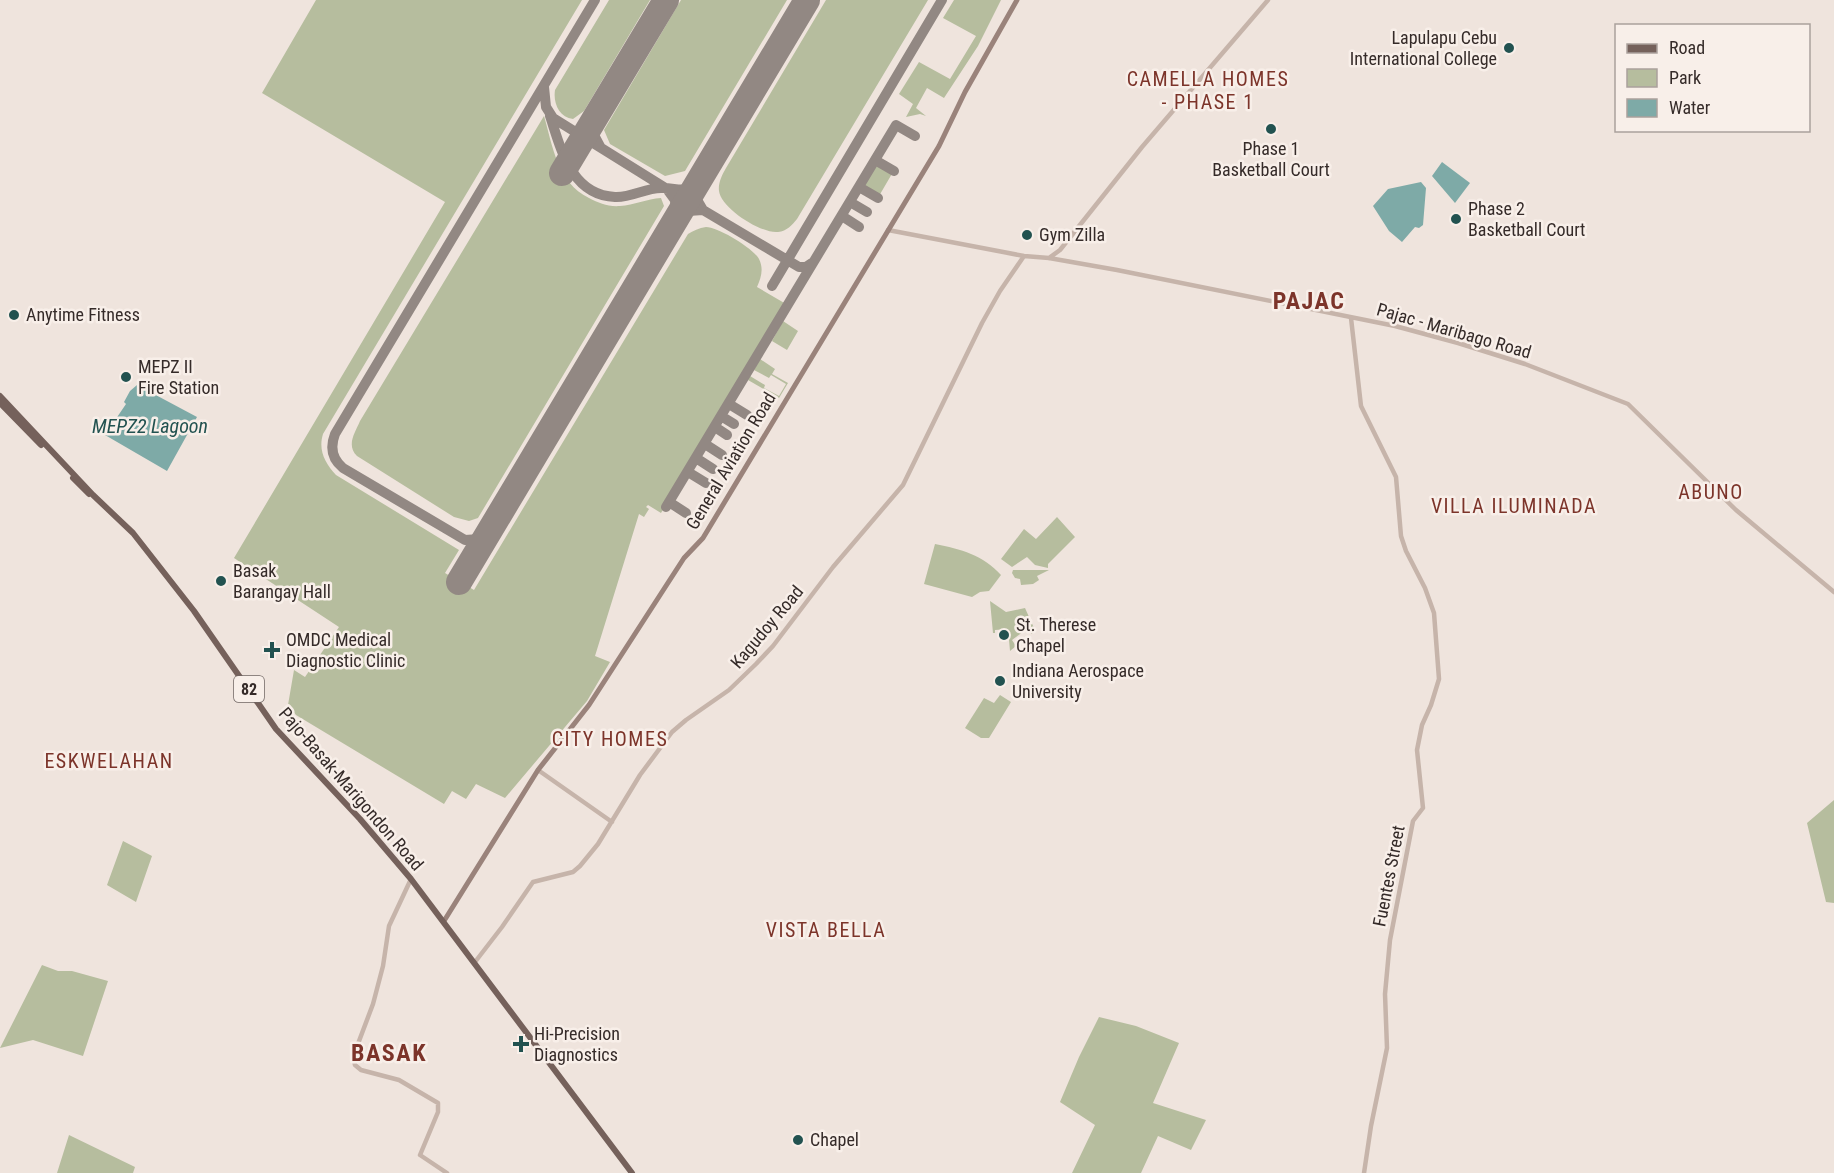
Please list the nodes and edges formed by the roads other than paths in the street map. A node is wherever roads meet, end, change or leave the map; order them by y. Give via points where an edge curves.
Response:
1 (1017, 0) edge
2 (1268, 0) edge
3 (888, 230) junction
4 (1060, 250) junction
5 (1024, 256) junction
6 (1049, 258) junction
7 (1061, 260) junction
8 (1351, 318) junction
9 (0, 396) edge
10 (0, 403) edge
11 (93, 495) junction
12 (1834, 592) edge
13 (538, 770) junction
14 (612, 822) junction
15 (411, 879) junction
16 (444, 921) junction
17 (475, 962) junction
18 (447, 1173) edge
19 (632, 1173) edge
20 (1364, 1173) edge

1 - 3 main road, General Aviation Road via 939,146
2 - 4 street
3 - 5 street, Pajac - Maribago Road
3 - 13 main road, General Aviation Road via 703,538 684,558 589,705
4 - 6 street
4 - 7 street
5 - 6 street, Pajac - Maribago Road
5 - 14 street, Kagudoy Road via 981,323 903,485 773,646 729,690 672,732
6 - 7 street, Pajac - Maribago Road
7 - 8 street, Pajac - Maribago Road
8 - 12 street, Pajac - Maribago Road via 1458,343 1628,404 1736,510
8 - 20 street, Fuentes Street via 1361,406 1396,477 1401,536 1434,613 1439,679 1417,745 1423,808 1413,821 1390,940 1385,994 1387,1048
9 - 11 main road, Pajo-Basak-Marigondon Road / 82
10 - 11 main road, Pajo-Basak-Marigondon Road / 82
11 - 15 main road, Pajo-Basak-Marigondon Road / 82 via 133,533 174,585 276,729
13 - 14 street
13 - 16 main road, General Aviation Road
14 - 17 street, Kagudoy Road via 594,850 573,872 533,882
15 - 16 main road, Pajo-Basak-Marigondon Road / 82
15 - 18 street via 389,926 373,1004 353,1058 361,1070 399,1080 438,1103 420,1155
16 - 17 main road, Pajo-Basak-Marigondon Road / 82
17 - 19 main road, 82

